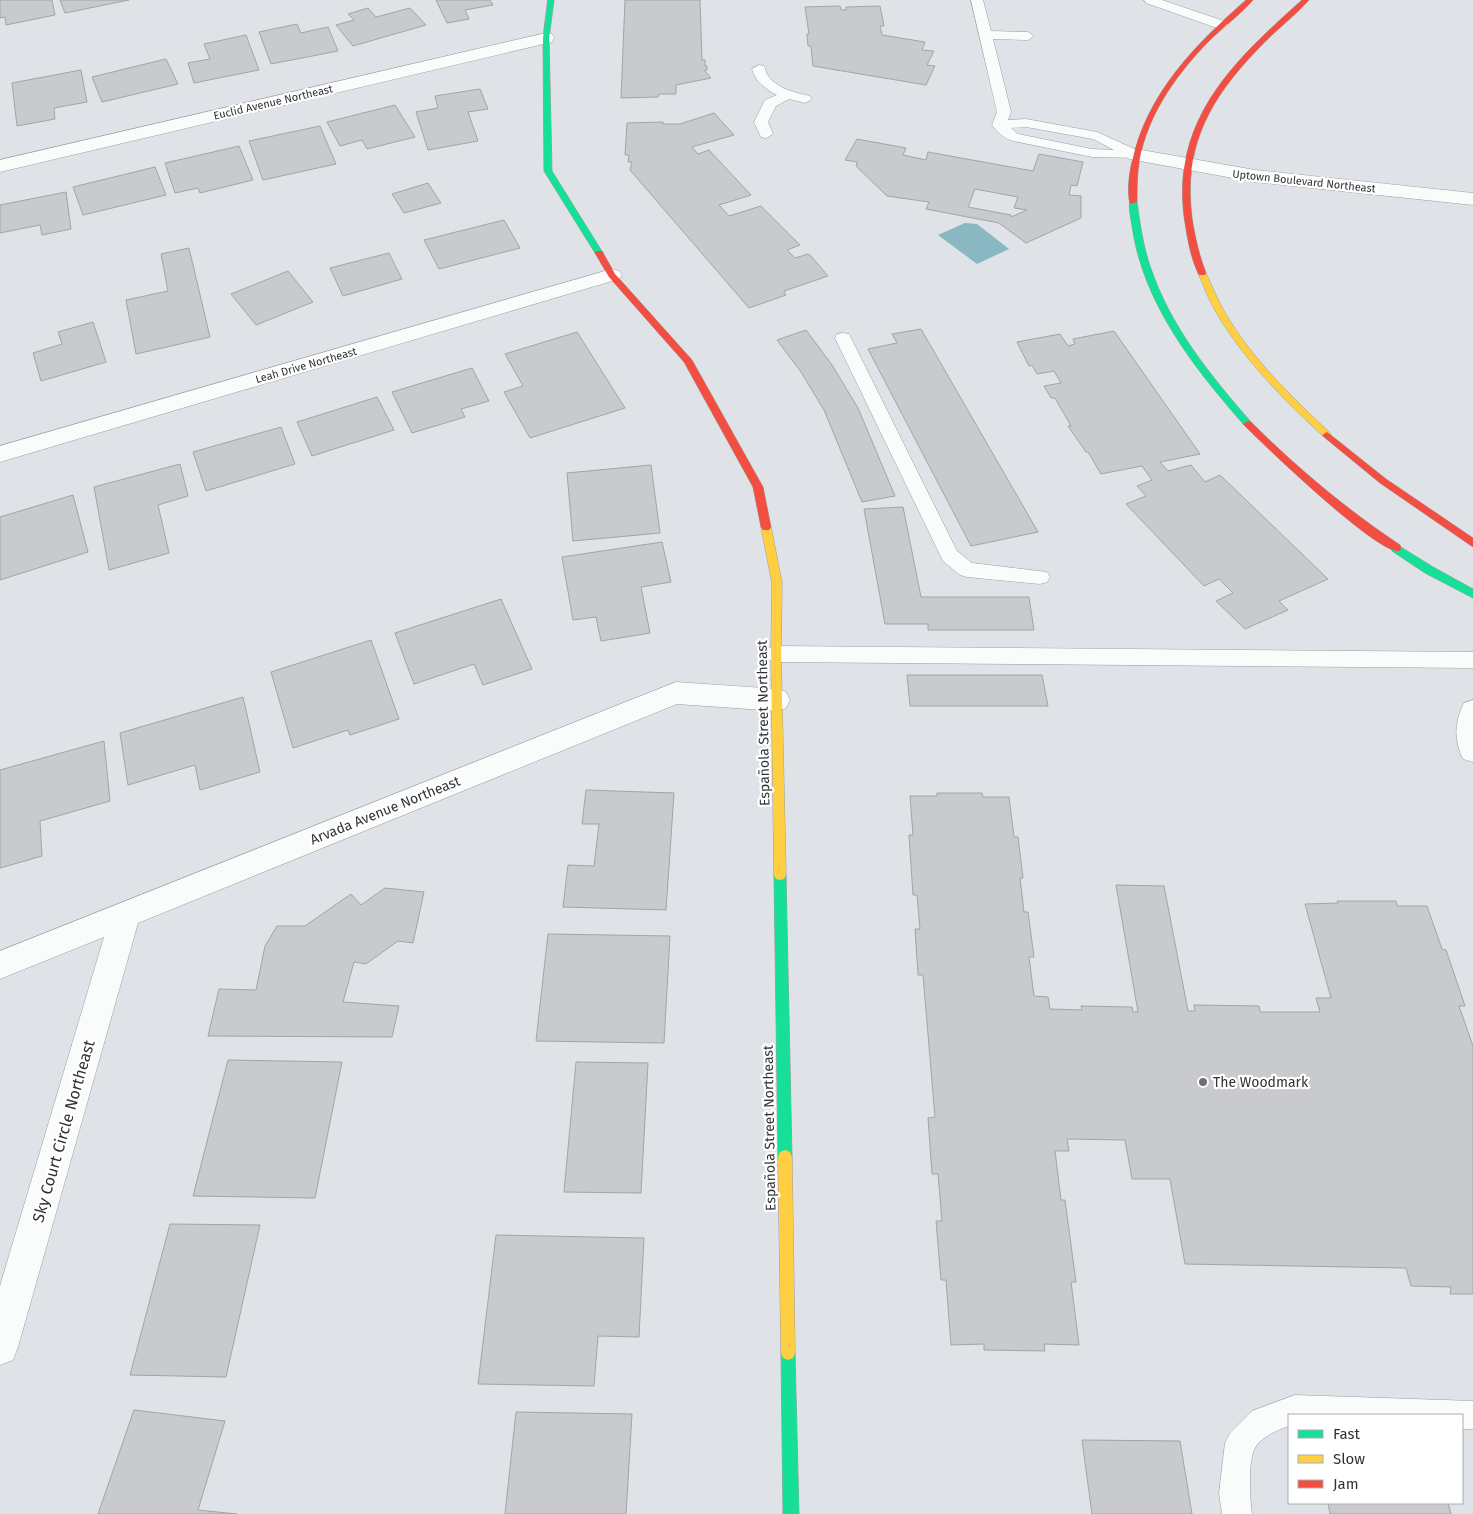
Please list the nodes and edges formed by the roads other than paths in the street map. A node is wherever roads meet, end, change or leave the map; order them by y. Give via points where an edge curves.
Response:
1 (552, 0) edge
2 (977, 0) edge
3 (1150, 0) edge
4 (1250, 0) edge
5 (1306, 0) edge
6 (1222, 25) junction
7 (984, 35) junction
8 (1028, 36) dead end
9 (546, 38) junction
10 (759, 69) dead end
11 (788, 95) junction
12 (805, 99) dead end
13 (766, 134) dead end
14 (1136, 155) junction
15 (0, 166) edge
16 (1186, 166) junction
17 (1473, 199) edge
18 (612, 275) junction
19 (843, 338) dead end
20 (0, 454) edge
21 (1473, 543) edge
22 (1040, 577) dead end
23 (1473, 594) edge
24 (776, 654) junction
25 (1473, 660) edge
26 (777, 700) junction
27 (1473, 711) edge
28 (1473, 751) edge
29 (126, 914) junction
30 (0, 965) edge
31 (0, 1347) edge
32 (1443, 1414) edge
33 (791, 1514) edge
34 (1238, 1514) edge

1 - 9 street, Española Street Northeast
2 - 7 lane
3 - 6 lane
4 - 6 street
5 - 16 street via 1264,38 1228,79 1196,128
6 - 14 street via 1165,90 1148,117
7 - 8 lane
7 - 14 lane via 1004,112 999,125 1012,137 1092,153
9 - 15 street, Euclid Avenue Northeast
9 - 18 street, Española Street Northeast via 548,171
10 - 11 lane via 767,84
11 - 12 lane
11 - 13 lane via 770,103 761,122
14 - 16 street, Uptown Boulevard Northeast
14 - 23 street via 1132,191 1134,220 1146,268 1171,323 1208,377 1242,417 1329,498 1436,575
16 - 17 street, Uptown Boulevard Northeast
16 - 21 street via 1186,222 1199,267 1209,290 1244,345 1292,402 1330,438 1388,485
18 - 20 street, Leah Drive Northeast
18 - 24 street, Española Street Northeast via 688,360 758,486 777,583
19 - 22 lane via 950,556 967,570
24 - 25 lane
24 - 26 street, Española Street Northeast
26 - 29 street, Arvada Avenue Northeast via 676,694
26 - 33 street, Española Street Northeast
27 - 28 street via 1469,736
29 - 30 street, Arvada Avenue Northeast
29 - 31 street, Sky Court Circle Northeast
32 - 34 lane via 1295,1409 1262,1421 1240,1443 1234,1493

